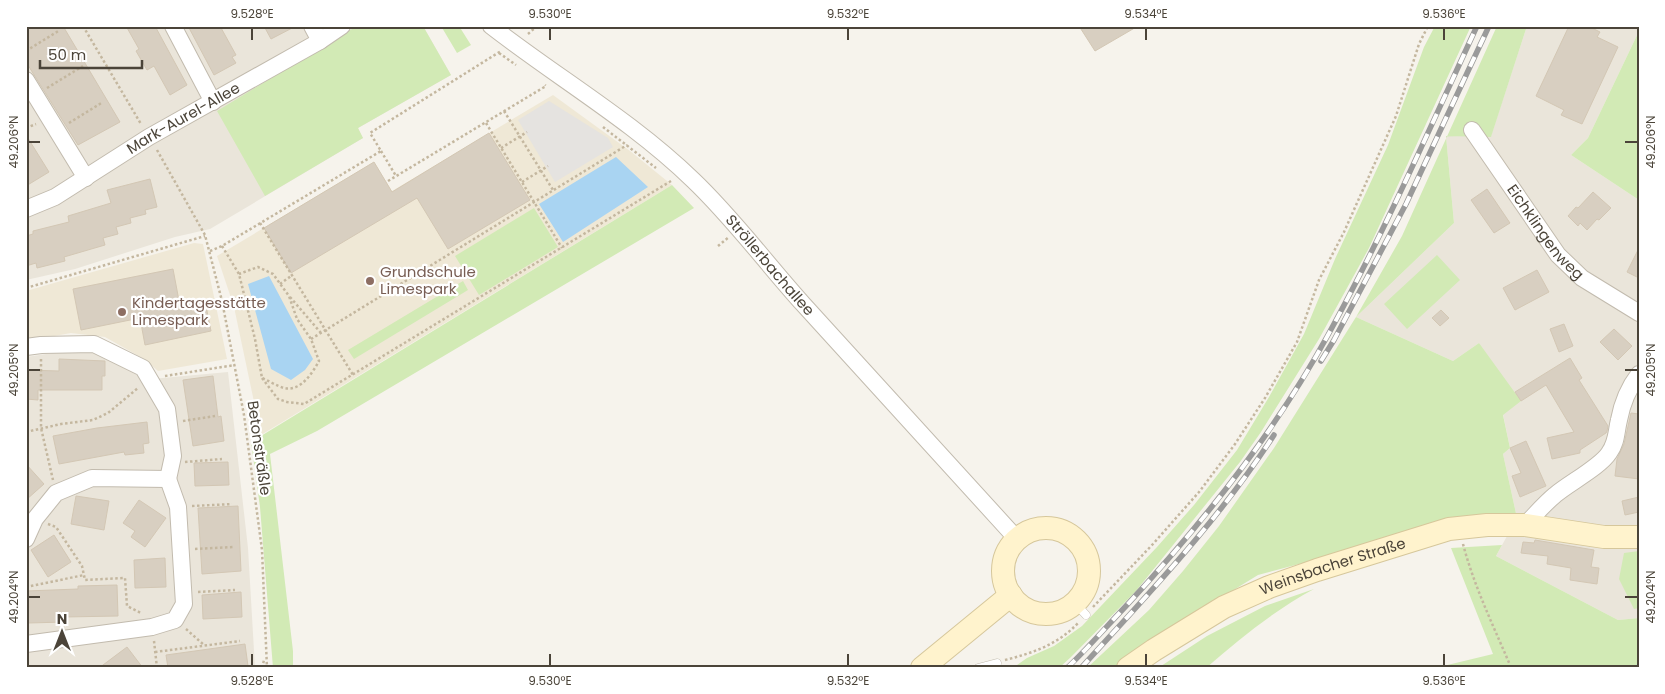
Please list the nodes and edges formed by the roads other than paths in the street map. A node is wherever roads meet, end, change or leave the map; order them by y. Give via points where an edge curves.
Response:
1 (173, 26) edge
2 (312, 26) edge
3 (342, 26) edge
4 (491, 26) edge
5 (320, 41) junction
6 (26, 80) edge
7 (213, 102) junction
8 (1472, 130) dead end
9 (86, 178) junction
10 (26, 209) edge
11 (1639, 313) edge
12 (34, 346) edge
13 (1639, 374) edge
14 (169, 471) junction
15 (1525, 525) junction
16 (1639, 537) edge
17 (26, 539) edge
18 (1017, 539) junction
19 (1011, 595) junction
20 (26, 644) edge
21 (997, 662) road end
22 (922, 668) edge
23 (978, 668) edge
24 (1128, 668) edge

1 - 7 street
2 - 5 street
3 - 5 street, Mark-Aurel-Allee
4 - 18 street, Ströllerbachallee via 616,116 692,179
5 - 7 street, Mark-Aurel-Allee
6 - 9 street
7 - 9 street, Mark-Aurel-Allee
8 - 11 street, Eichklingenweg via 1558,255 1582,278
9 - 10 street, Mark-Aurel-Allee via 55,197
12 - 14 street via 94,344 143,368 168,408 173,456
13 - 15 street via 1632,382 1609,453 1554,496
14 - 17 street via 92,478 56,493 35,519
14 - 20 street via 178,507 184,593 184,604 175,620 152,627
15 - 16 street, Weinsbacher Straße via 1604,537
15 - 24 street, Weinsbacher Straße via 1449,529 1269,587 1224,607
18 - 19 street via 1005,558 1003,570
18 - 19 street via 1036,529 1064,532 1085,551 1089,579 1080,609 1048,614 1034,612 1021,606
19 - 22 street
21 - 23 lane

